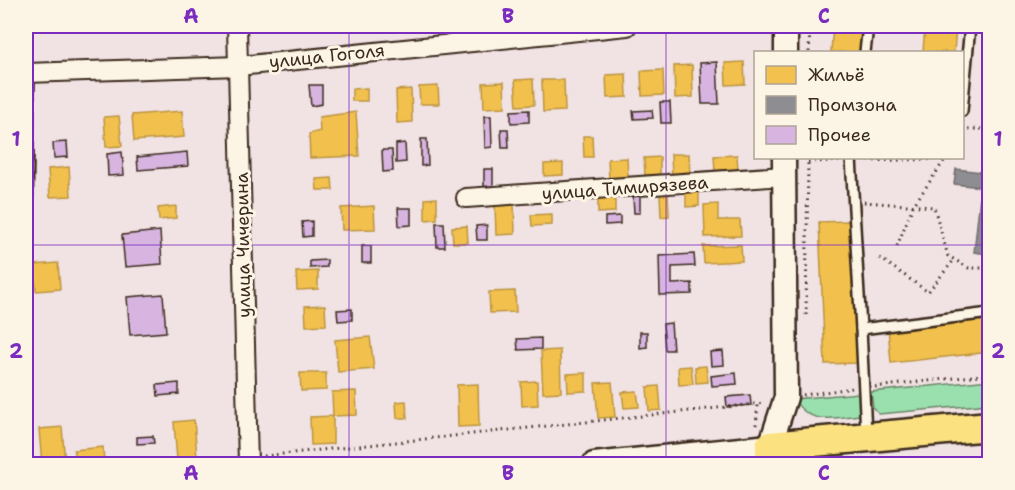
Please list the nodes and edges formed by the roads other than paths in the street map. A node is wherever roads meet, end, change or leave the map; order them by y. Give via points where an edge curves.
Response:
1 (237, 26) edge
2 (627, 26) edge
3 (786, 26) edge
4 (868, 26) edge
5 (970, 26) edge
6 (523, 31) edge
7 (786, 51) edge
8 (865, 51) edge
9 (239, 66) junction
10 (27, 72) edge
11 (964, 99) edge
12 (850, 159) edge
13 (784, 167) edge
14 (466, 198) dead end
15 (26, 294) edge
16 (990, 314) edge
17 (861, 329) junction
18 (990, 426) edge
19 (866, 437) junction
20 (765, 449) edge
21 (248, 461) edge
22 (594, 465) edge

1 - 9 street, улица Чичерина
2 - 6 street, улица Гоголя
3 - 7 street
4 - 8 lane
5 - 11 lane
6 - 9 street, улица Гоголя
9 - 10 street, улица Гоголя
9 - 21 street, улица Чичерина
10 - 15 lane
12 - 17 lane
13 - 14 street, улица Тимирязева
13 - 20 street, улица Тимирязева via 786,397
16 - 17 lane
17 - 19 lane
18 - 19 main road
19 - 20 main road
20 - 22 street

